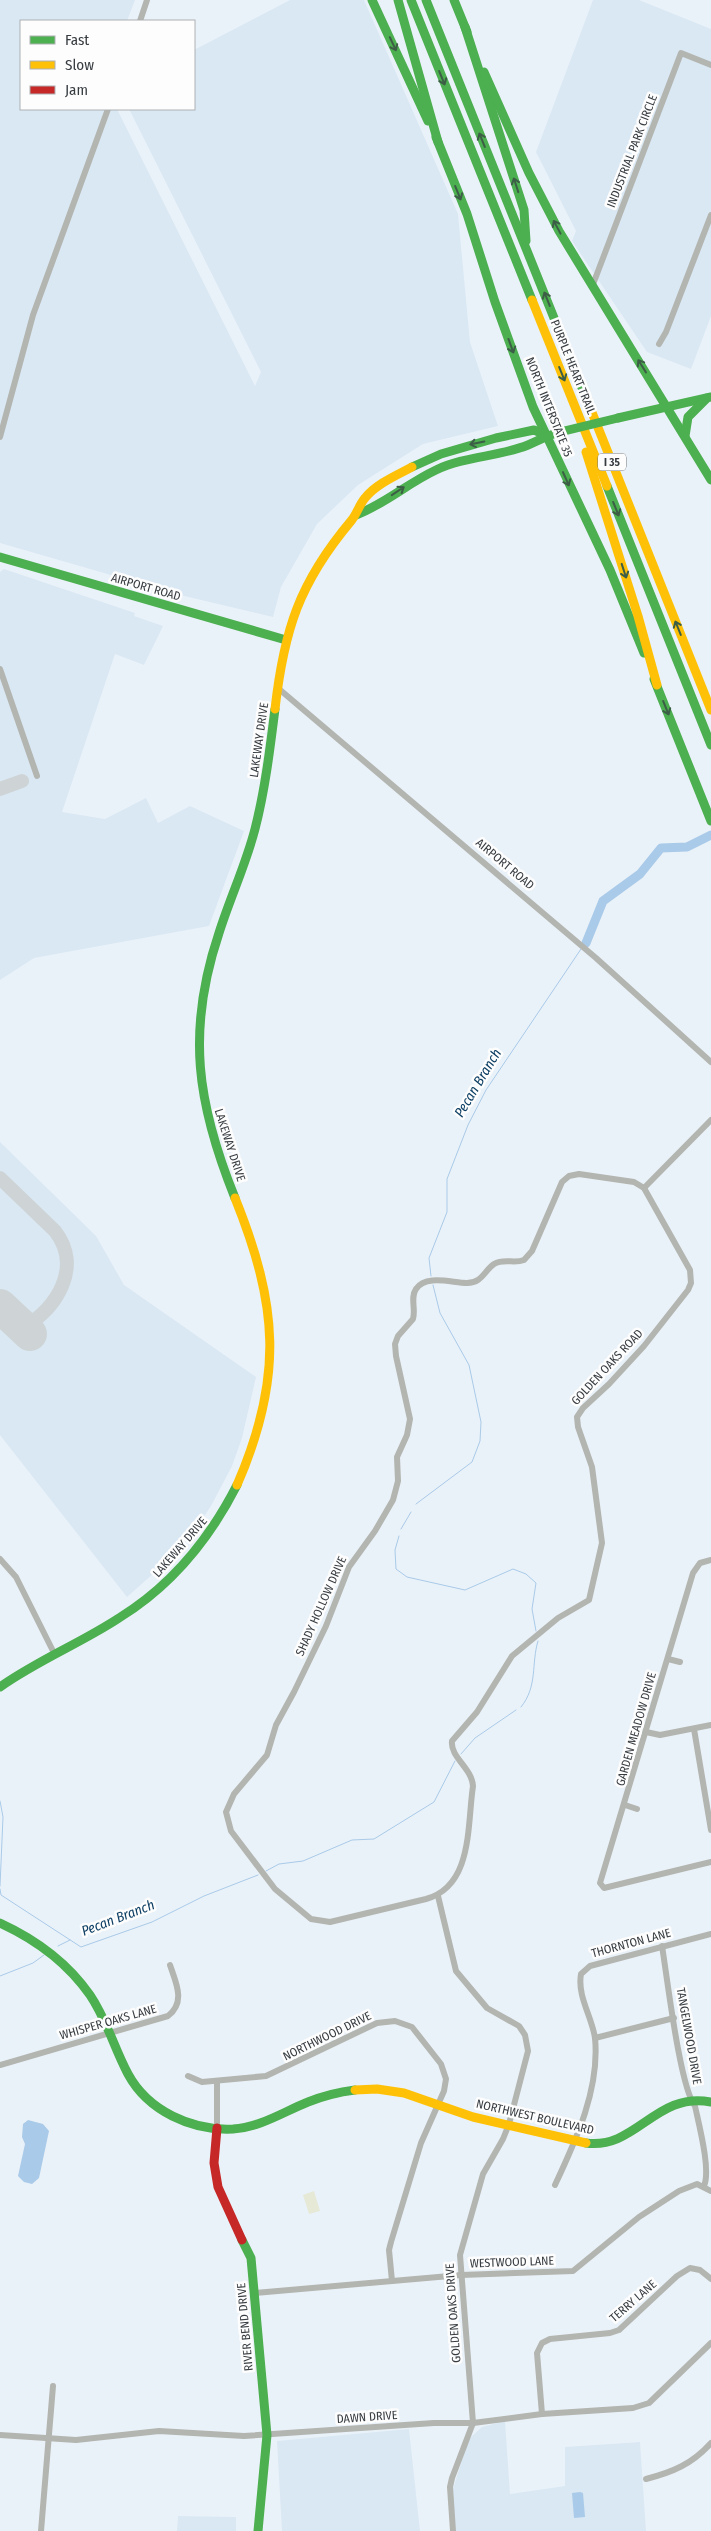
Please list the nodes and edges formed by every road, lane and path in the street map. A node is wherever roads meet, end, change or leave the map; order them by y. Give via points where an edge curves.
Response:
1 (147, 0) edge
2 (372, 0) edge
3 (398, 0) edge
4 (411, 0) edge
5 (426, 0) edge
6 (454, 0) edge
7 (140, 20) edge
8 (465, 27) junction
9 (711, 65) edge
10 (108, 110) edge
11 (438, 142) junction
12 (711, 215) edge
13 (527, 250) junction
14 (592, 287) junction
15 (659, 344) dead end
16 (709, 397) edge
17 (572, 399) junction
18 (533, 407) junction
19 (668, 407) junction
20 (525, 432) junction
21 (546, 435) junction
22 (0, 436) edge
23 (685, 436) junction
24 (711, 480) edge
25 (356, 515) junction
26 (0, 558) edge
27 (286, 640) junction
28 (0, 669) edge
29 (657, 685) junction
30 (279, 689) junction
31 (711, 710) edge
32 (711, 744) edge
33 (37, 776) dead end
34 (711, 820) edge
35 (711, 1062) edge
36 (711, 1120) edge
37 (644, 1188) junction
38 (0, 1559) edge
39 (711, 1560) edge
40 (54, 1654) junction
41 (668, 1659) junction
42 (680, 1662) dead end
43 (0, 1687) edge
44 (711, 1725) edge
45 (694, 1728) junction
46 (646, 1732) junction
47 (625, 1805) junction
48 (637, 1809) dead end
49 (711, 1830) edge
50 (711, 1862) edge
51 (438, 1896) junction
52 (0, 1923) edge
53 (711, 1934) edge
54 (662, 1946) junction
55 (170, 1965) dead end
56 (674, 2018) junction
57 (111, 2033) junction
58 (595, 2038) junction
59 (0, 2065) edge
60 (188, 2076) dead end
61 (217, 2082) junction
62 (690, 2099) junction
63 (439, 2102) junction
64 (711, 2102) edge
65 (509, 2124) junction
66 (217, 2128) junction
67 (576, 2141) junction
68 (555, 2185) dead end
69 (704, 2186) junction
70 (711, 2191) edge
71 (461, 2276) junction
72 (711, 2279) edge
73 (392, 2281) junction
74 (255, 2293) junction
75 (711, 2343) edge
76 (53, 2386) dead end
77 (542, 2414) junction
78 (473, 2423) junction
79 (0, 2435) edge
80 (267, 2435) junction
81 (48, 2438) junction
82 (711, 2443) edge
83 (646, 2479) dead end
84 (40, 2531) edge
85 (258, 2531) edge
86 (453, 2531) edge

1 - 7 street
2 -> 11 main road, NORTH INTERSTATE 35
3 - 11 main road
4 -> 17 main road, PURPLE HEART TRAIL / I 35
13 -> 5 main road, PURPLE HEART TRAIL / I 35
6 - 8 main road
13 -> 8 main road via 524,210
14 -> 8 main road via 528,174
9 - 14 street, INDUSTRIAL PARK CIRCLE via 681,53
10 - 22 street via 33,315
11 -> 18 main road, NORTH INTERSTATE 35 via 467,214
12 - 15 street
31 -> 13 main road, PURPLE HEART TRAIL / I 35
19 -> 14 main road
16 - 19 main road, LAKEWAY DRIVE
16 - 23 main road via 688,417
17 -> 29 main road
17 -> 32 main road, PURPLE HEART TRAIL / I 35
18 - 20 main road via 532,420
18 - 21 main road, NORTH INTERSTATE 35
19 - 21 main road, LAKEWAY DRIVE, bridge
19 - 23 main road
20 - 21 main road, LAKEWAY DRIVE via 534,430
20 -> 25 main road, LAKEWAY DRIVE via 468,444 420,462 364,498
25 -> 21 main road, LAKEWAY DRIVE via 374,508 437,469 528,445
21 -> 29 main road, NORTH INTERSTATE 35 via 610,570
23 - 24 main road
25 - 27 main road, LAKEWAY DRIVE via 332,541 313,569 298,600
26 - 27 main road, AIRPORT ROAD
27 - 30 main road, LAKEWAY DRIVE
28 - 33 street
29 -> 34 main road, NORTH INTERSTATE 35
30 - 35 street, AIRPORT ROAD via 589,951
30 - 40 main road, LAKEWAY DRIVE via 262,801 206,977 198,1043 205,1115 223,1172 257,1256 263,1281 270,1346 263,1411 249,1459 233,1497 204,1542 177,1573 124,1616
36 - 37 street
37 - 51 street, GOLDEN OAKS ROAD via 690,1270 692,1283 644,1346 577,1417 592,1467 602,1540 590,1597 582,1606 558,1618 512,1656 477,1712 452,1741 452,1748 471,1775 473,1786 462,1864 455,1880
37 - 51 street, SHADY HOLLOW DRIVE via 634,1182 579,1174 569,1176 560,1187 527,1257 520,1261 496,1263 482,1278 472,1283 425,1282 414,1292 413,1319 396,1341 396,1356 410,1419 397,1457 398,1481 393,1500 349,1567 326,1626 276,1724 269,1752 234,1794 228,1808 226,1818 231,1831 269,1883 316,1922 331,1922
38 - 40 street via 16,1577
39 - 41 street, GARDEN MEADOW DRIVE via 700,1563 693,1573
40 - 43 main road, LAKEWAY DRIVE
41 - 42 street, GARDEN MEADOW DRIVE
41 - 46 street, GARDEN MEADOW DRIVE
44 - 45 street
45 - 46 street via 660,1735
45 - 49 street
46 - 47 street, GARDEN MEADOW DRIVE
47 - 48 street, GARDEN MEADOW DRIVE
47 - 50 street, GARDEN MEADOW DRIVE via 602,1874 600,1883 604,1888
51 - 65 street, GOLDEN OAKS DRIVE via 456,1971 486,2008 514,2023 525,2035 527,2056
52 - 57 main road, NORTHWEST BOULEVARD via 42,1945 66,1965 92,1996
53 - 54 street, THORNTON LANE
54 - 56 street, TANGELWOOD DRIVE
54 - 58 street, THORNTON LANE via 590,1966 581,1974 581,1990
55 - 57 street, WHISPER OAKS LANE via 179,1995 177,2007 171,2014
56 - 58 street
56 - 62 street, TANGELWOOD DRIVE
57 - 59 street, WHISPER OAKS LANE
57 - 66 main road, NORTHWEST BOULEVARD via 125,2071 150,2101 183,2121
58 - 67 street, THORNTON LANE via 593,2081
60 - 61 street, NORTHWOOD DRIVE via 202,2082
61 - 63 street, NORTHWOOD DRIVE via 270,2075 367,2027 395,2020 412,2027 444,2070 446,2087
61 - 66 street
62 - 64 main road
62 - 67 main road, NORTHWEST BOULEVARD via 676,2103 618,2139 600,2144
62 - 69 street, TANGELWOOD DRIVE via 695,2106 706,2168
63 - 65 main road, NORTHWEST BOULEVARD via 477,2118
63 - 66 main road, NORTHWEST BOULEVARD via 396,2091 352,2090 310,2101 260,2124
63 - 73 street, NORTHWOOD DRIVE via 421,2143 391,2242
65 - 67 main road, NORTHWEST BOULEVARD
65 - 71 street, GOLDEN OAKS DRIVE via 483,2174 462,2244
66 - 74 main road, RIVER BEND DRIVE via 214,2163 218,2186 251,2258
67 - 68 street, THORNTON LANE
69 - 70 street
69 - 71 street, WESTWOOD LANE via 690,2186 657,2204 573,2271
71 - 73 street, WESTWOOD LANE
71 - 78 street, GOLDEN OAKS DRIVE
72 - 77 street, TERRY LANE via 700,2270 690,2268 677,2276 619,2330 610,2334 550,2338 542,2343 536,2354
73 - 74 street, WESTWOOD LANE
74 - 80 main road, RIVER BEND DRIVE
75 - 77 street, DAWN DRIVE via 645,2406
76 - 81 street
77 - 78 street, DAWN DRIVE
78 - 80 street, DAWN DRIVE
78 - 86 street, GOLDEN OAKS DRIVE via 452,2478
79 - 81 street, DAWN DRIVE
80 - 81 street, DAWN DRIVE via 220,2436 159,2431 84,2439
80 - 85 main road, RIVER BEND DRIVE
81 - 84 street
82 - 83 street via 699,2456 680,2468

